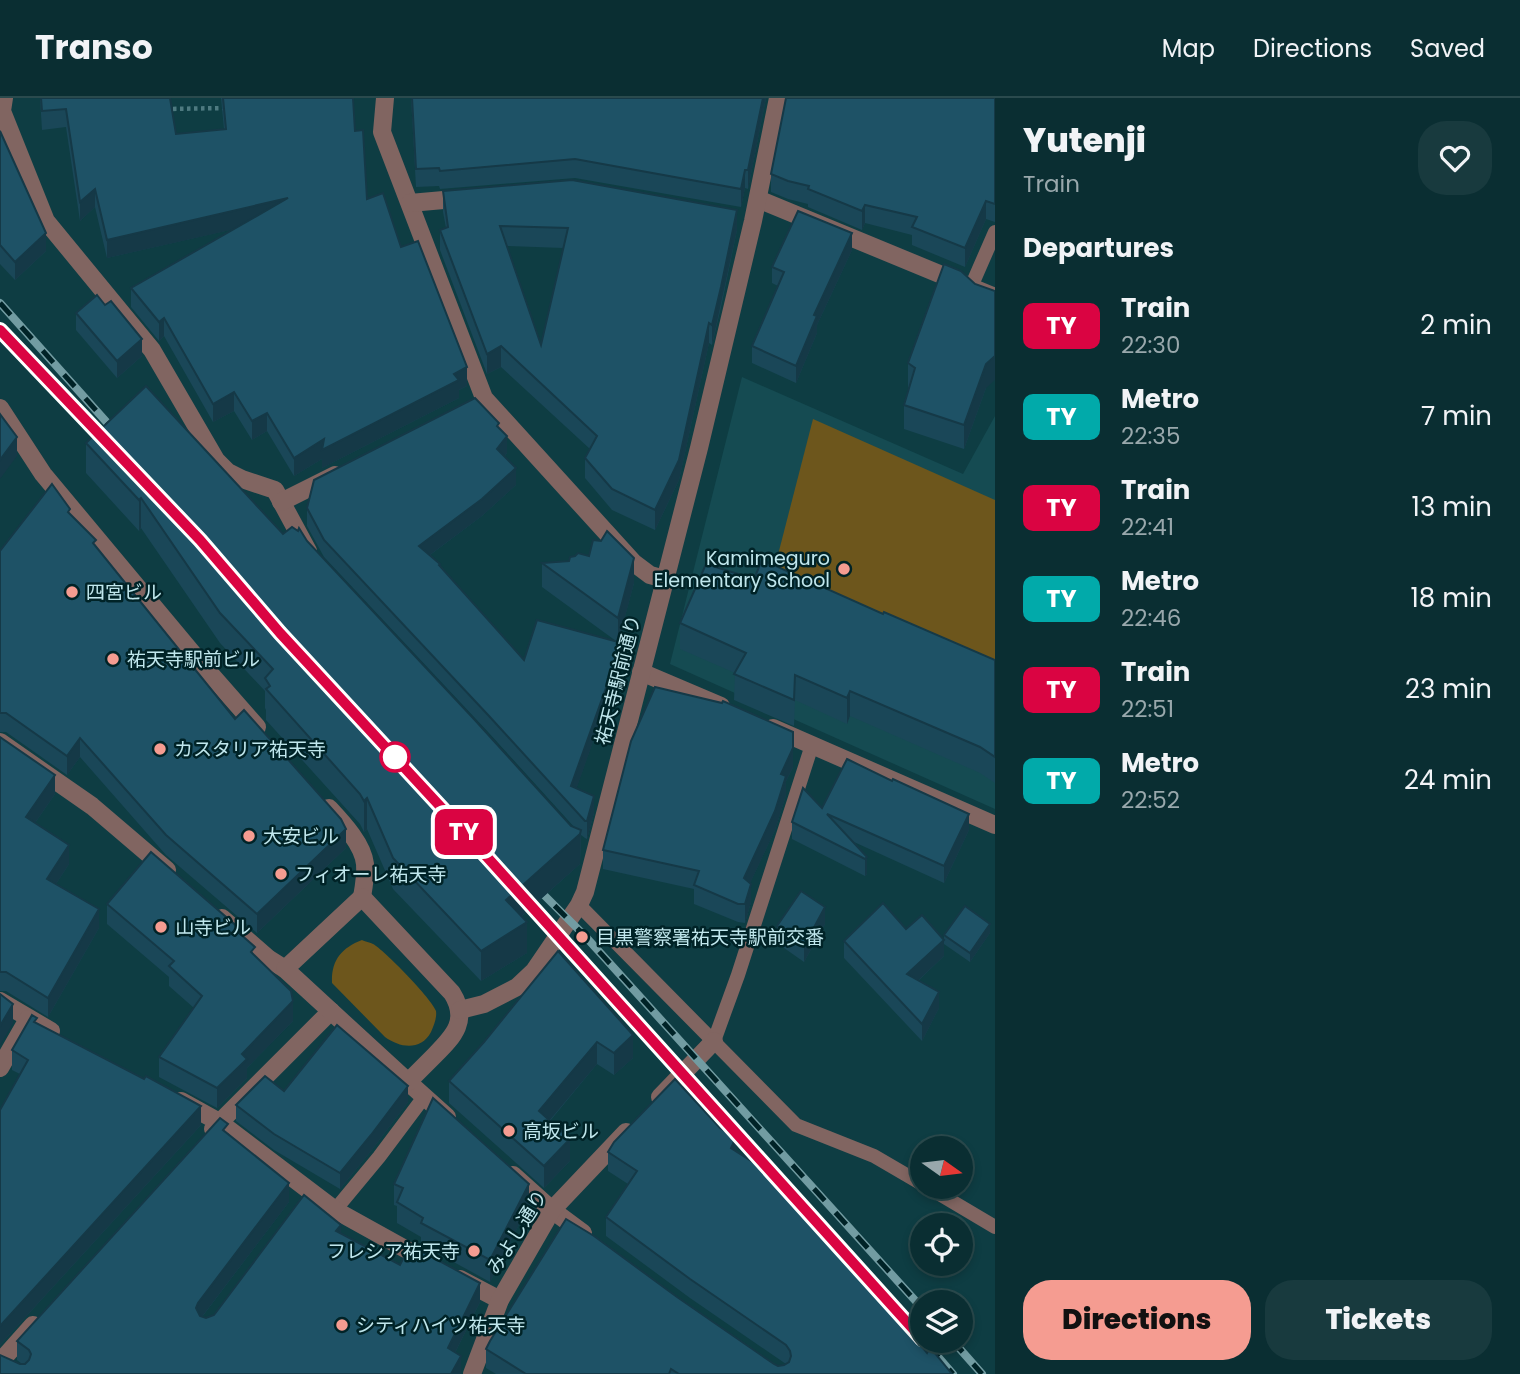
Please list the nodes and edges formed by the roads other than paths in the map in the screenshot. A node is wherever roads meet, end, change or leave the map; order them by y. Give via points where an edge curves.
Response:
1 (4, 98) edge
2 (385, 98) edge
3 (778, 98) edge
4 (478, 197) edge
5 (758, 199) junction
6 (410, 202) junction
7 (995, 232) edge
8 (971, 287) junction
9 (995, 297) edge
10 (0, 408) edge
11 (354, 465) edge
12 (282, 502) junction
13 (315, 564) edge
14 (665, 579) junction
15 (641, 672) junction
16 (736, 712) edge
17 (761, 723) edge
18 (0, 742) edge
19 (271, 742) edge
20 (812, 745) junction
21 (316, 792) edge
22 (995, 825) edge
23 (175, 877) edge
24 (362, 897) junction
25 (206, 904) edge
26 (579, 905) junction
27 (285, 969) junction
28 (0, 1001) edge
29 (460, 1010) junction
30 (331, 1011) junction
31 (29, 1018) junction
32 (65, 1038) edge
33 (714, 1041) junction
34 (0, 1068) edge
35 (408, 1082) junction
36 (163, 1091) edge
37 (424, 1097) junction
38 (219, 1122) junction
39 (463, 1132) edge
40 (202, 1141) edge
41 (503, 1167) edge
42 (910, 1177) edge
43 (948, 1199) edge
44 (335, 1210) junction
45 (552, 1210) junction
46 (995, 1227) edge
47 (596, 1242) edge
48 (500, 1300) junction
49 (45, 1312) edge
50 (4, 1364) edge
51 (472, 1374) edge

1 - 12 street via 2,111 46,221 152,351 216,460 228,472 275,490
2 - 6 street via 382,132
3 - 5 street, 祐天寺駅前通り
4 - 6 street
5 - 8 street
5 - 14 street, 祐天寺駅前通り via 747,220 699,448
6 - 14 street via 478,401 634,563
7 - 8 lane
8 - 9 street
10 - 19 street via 43,474
11 - 12 street
12 - 13 street
14 - 15 street, 祐天寺駅前通り
15 - 16 street
15 - 26 street, 祐天寺駅前通り via 587,850 585,892
17 - 20 street
18 - 23 street via 92,806
20 - 22 street
20 - 33 lane
21 - 24 street via 351,832 365,861
24 - 27 street
24 - 29 street via 452,993
25 - 27 street
26 - 29 street, 祐天寺駅前通り via 517,988
26 - 33 lane
27 - 30 street
28 - 31 street
29 - 35 street via 451,1039
30 - 35 street
30 - 38 street
31 - 32 street
31 - 34 street
33 - 42 lane via 796,1125 874,1156
33 - 45 street, みよし通り
35 - 37 street
36 - 38 street
37 - 39 street
37 - 44 lane
38 - 40 street
38 - 44 street via 306,1195
41 - 45 street
43 - 46 lane
44 - 48 street
45 - 47 street
45 - 48 street, みよし通り
48 - 51 street, みよし通り
49 - 50 street

